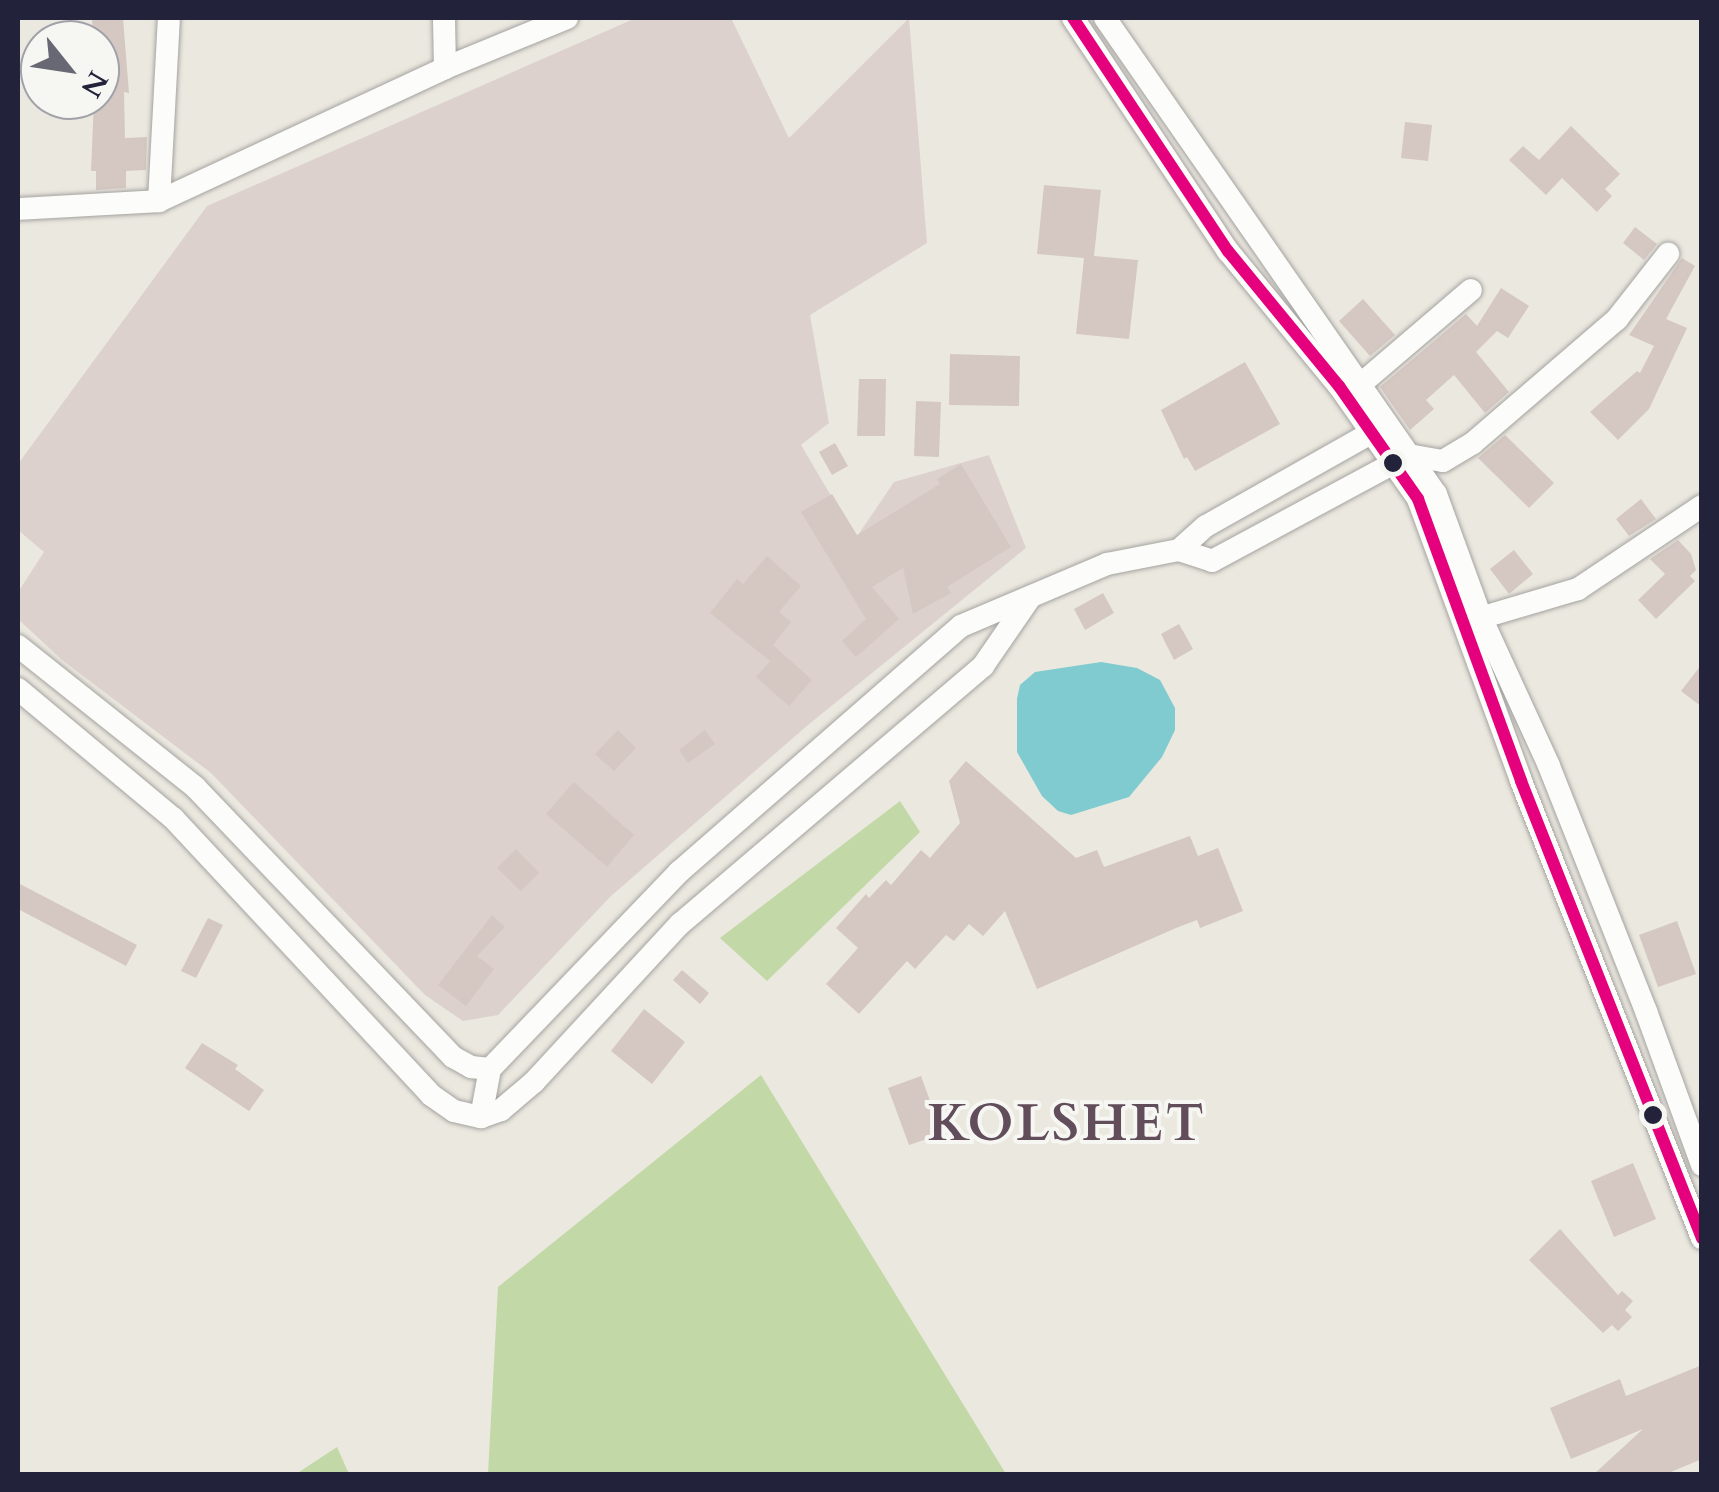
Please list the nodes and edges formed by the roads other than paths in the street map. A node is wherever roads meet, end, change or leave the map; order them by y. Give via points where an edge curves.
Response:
1 (169, 18) edge
2 (444, 18) edge
3 (567, 18) edge
4 (1073, 18) edge
5 (1106, 18) edge
6 (445, 68) junction
7 (160, 201) junction
8 (18, 209) edge
9 (1252, 235) junction
10 (1228, 251) junction
11 (1668, 254) dead end
12 (1472, 290) dead end
13 (1362, 383) junction
14 (1369, 434) junction
15 (1404, 460) junction
16 (1702, 506) edge
17 (1179, 550) junction
18 (1028, 599) junction
19 (1471, 620) junction
20 (18, 646) edge
21 (18, 688) edge
22 (221, 814) junction
23 (199, 845) junction
24 (639, 914) junction
25 (666, 940) junction
26 (1646, 1011) junction
27 (1620, 1022) junction
28 (490, 1070) junction
29 (481, 1117) junction
30 (1702, 1165) edge
31 (1702, 1239) edge

1 - 7 street
2 - 6 street
3 - 6 street
4 - 10 street
5 - 9 street
6 - 7 street
7 - 8 street
9 - 10 street
9 - 13 street
10 - 14 street via 1339,386
11 - 15 street via 1617,319 1473,443 1444,461
12 - 13 street
13 - 15 street
14 - 15 street
14 - 17 street via 1206,526
15 - 17 street via 1212,561
15 - 19 street
16 - 19 street via 1578,589
17 - 18 street via 1107,564
18 - 24 street via 961,626
18 - 25 street via 983,666
19 - 26 street via 1549,766
19 - 27 street
20 - 22 street
21 - 23 street
22 - 23 street
22 - 28 street via 453,1057
23 - 29 street via 431,1095 454,1111
24 - 25 street
24 - 28 street
25 - 29 street via 534,1082 501,1110
26 - 27 street
26 - 30 street
27 - 31 street
28 - 29 street

